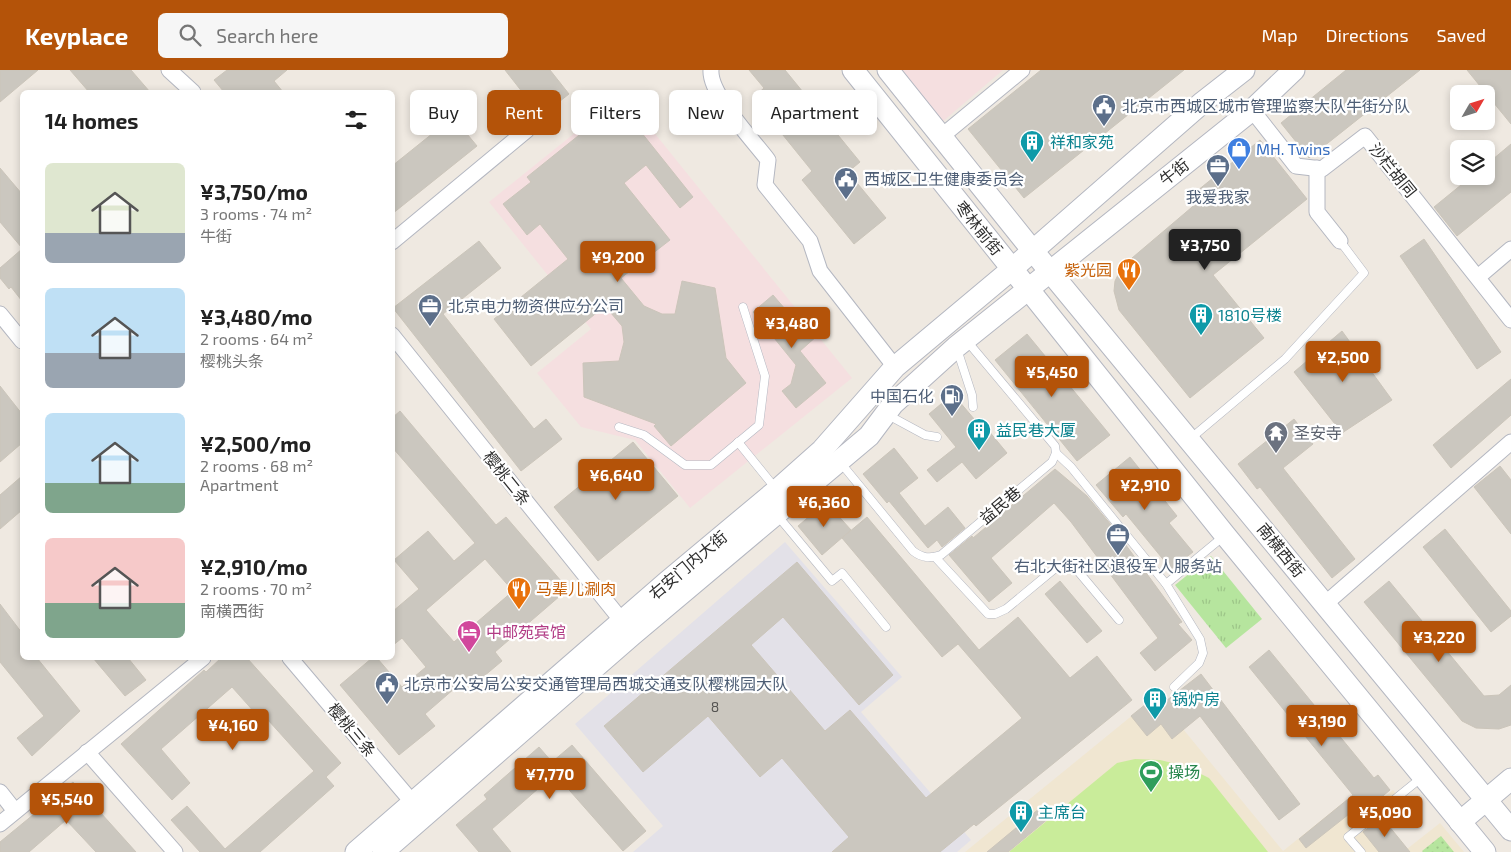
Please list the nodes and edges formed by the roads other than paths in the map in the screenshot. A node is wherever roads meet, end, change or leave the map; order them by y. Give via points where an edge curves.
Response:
1 (169, 70) edge
2 (711, 70) edge
3 (853, 70) edge
4 (888, 70) edge
5 (1022, 70) edge
6 (1244, 70) edge
7 (1294, 70) edge
8 (191, 90) edge
9 (1252, 110) junction
10 (521, 135) edge
11 (942, 136) junction
12 (1317, 168) junction
13 (395, 240) edge
14 (1340, 241) joint
15 (1511, 249) edge
16 (1033, 251) junction
17 (1012, 270) junction
18 (1050, 270) junction
19 (1478, 277) junction
20 (1028, 289) junction
21 (743, 307) dead end
22 (0, 314) edge
23 (1511, 320) edge
24 (20, 339) edge
25 (395, 339) edge
26 (961, 343) junction
27 (896, 367) junction
28 (973, 407) dead end
29 (887, 414) junction
30 (619, 427) dead end
31 (937, 436) dead end
32 (1190, 439) junction
33 (738, 442) junction
34 (1510, 445) edge
35 (1056, 453) junction
36 (839, 461) junction
37 (777, 490) junction
38 (776, 514) junction
39 (1225, 535) junction
40 (935, 557) junction
41 (1166, 584) junction
42 (1325, 604) junction
43 (1119, 620) dead end
44 (886, 627) dead end
45 (627, 628) junction
46 (201, 660) edge
47 (292, 660) edge
48 (1174, 687) dead end
49 (87, 752) junction
50 (1423, 777) junction
51 (1511, 779) edge
52 (0, 792) edge
53 (1486, 800) junction
54 (419, 809) junction
55 (15, 811) junction
56 (1460, 822) junction
57 (0, 824) edge
58 (1511, 830) edge
59 (176, 852) edge
60 (356, 852) edge
61 (383, 852) edge
62 (1361, 852) edge
63 (1485, 852) edge

1 - 8 street
2 - 27 street via 721,100 768,160 765,185 810,241 820,271
3 - 17 main road, 枣林前街
4 - 11 main road, 枣林前街
5 - 11 street
6 - 16 main road, 牛街
7 - 9 main road, 牛街
9 - 12 street via 1296,166
9 - 18 main road, 牛街
10 - 13 street
11 - 16 main road, 枣林前街
12 - 14 street via 1317,212
12 - 19 street, 沙栏胡同 via 1322,169 1365,136
14 - 32 lane via 1364,273 1285,359
15 - 19 street
16 - 17 main road, 牛街
16 - 18 main road, 枣林前街
17 - 20 main road, 枣林前街
17 - 27 main road, 右安门内大街
18 - 20 main road, 牛街
18 - 32 main road, 南横西街
19 - 23 street
20 - 26 main road, 右安门内大街
20 - 39 main road, 南横西街
21 - 33 lane via 765,376 759,425
22 - 24 street
25 - 45 street, 樱桃二条
26 - 28 lane
26 - 29 main road, 右安门内大街 via 893,404
26 - 35 lane via 1055,446
27 - 37 main road, 右安门内大街 via 822,450
29 - 31 lane via 926,435
29 - 36 main road, 右安门内大街 via 869,436
30 - 33 lane via 644,435 685,465 711,465
32 - 42 main road, 南横西街
33 - 37 lane
34 - 42 street
35 - 40 lane, 益民巷 via 1052,462
35 - 41 lane via 1071,466
36 - 38 main road, 右安门内大街
36 - 40 lane via 913,551 920,556
37 - 45 main road, 右安门内大街
38 - 44 lane via 832,581 842,573
38 - 45 main road, 右安门内大街
39 - 41 lane
39 - 50 main road, 南横西街
40 - 43 lane via 988,614 1006,609 1058,566 1071,565
41 - 48 lane via 1200,639 1203,653 1199,663
42 - 53 main road, 南横西街
45 - 54 main road, 右安门内大街
46 - 49 street
47 - 54 street, 樱桃三条
49 - 55 street
49 - 59 street
50 - 56 main road, 南横西街
50 - 62 lane via 1348,837
51 - 53 main road
52 - 55 street
53 - 56 main road
53 - 58 main road, 南横西街
54 - 60 main road, 右安门内大街
54 - 61 main road, 右安门内大街
55 - 57 street
56 - 63 main road, 南横西街

